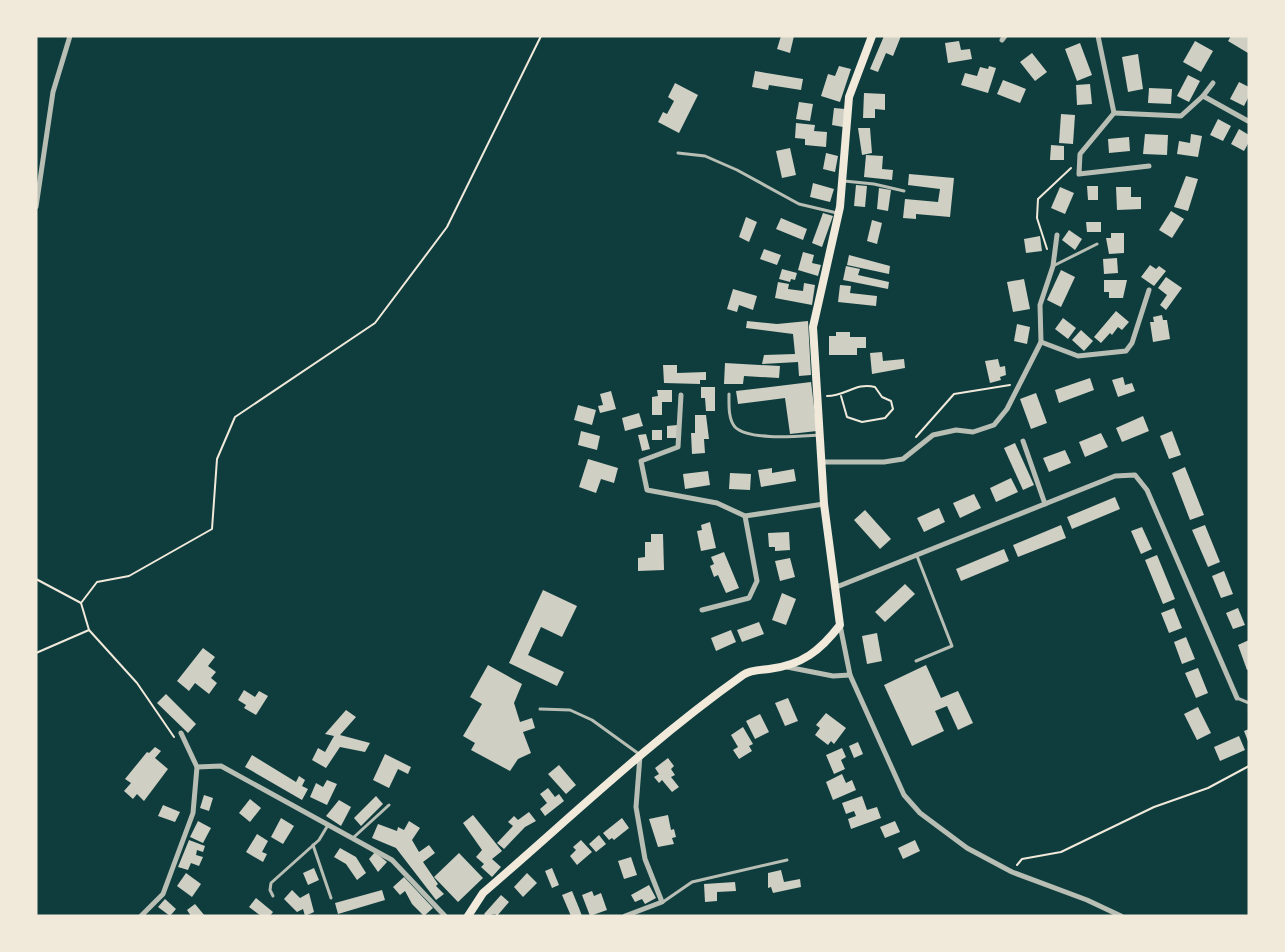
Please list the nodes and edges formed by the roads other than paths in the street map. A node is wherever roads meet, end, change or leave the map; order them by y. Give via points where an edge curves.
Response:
1 (70, 36) edge
2 (872, 36) edge
3 (1098, 36) edge
4 (1213, 83) dead end
5 (1203, 96) junction
6 (1114, 113) junction
7 (1248, 121) edge
8 (678, 153) dead end
9 (1149, 166) dead end
10 (843, 181) junction
11 (904, 191) dead end
12 (36, 207) edge
13 (838, 213) junction
14 (1057, 235) dead end
15 (1097, 244) dead end
16 (1053, 266) junction
17 (1149, 290) dead end
18 (1041, 342) junction
19 (729, 394) dead end
20 (681, 395) dead end
21 (821, 437) junction
22 (1023, 441) dead end
23 (823, 462) junction
24 (824, 504) junction
25 (1046, 504) junction
26 (745, 516) junction
27 (916, 554) junction
28 (834, 588) junction
29 (702, 610) dead end
30 (840, 625) junction
31 (916, 662) dead end
32 (787, 667) junction
33 (850, 675) junction
34 (1237, 698) joint
35 (1249, 703) edge
36 (540, 709) dead end
37 (181, 733) dead end
38 (640, 755) junction
39 (197, 767) junction
40 (389, 804) dead end
41 (328, 825) junction
42 (353, 839) junction
43 (313, 845) junction
44 (787, 860) dead end
45 (273, 896) dead end
46 (331, 898) dead end
47 (662, 902) junction
48 (141, 916) edge
49 (445, 916) edge
50 (468, 916) edge
51 (625, 916) edge
52 (1121, 916) edge

1 - 12 street via 53,92
2 - 10 main road via 849,98
3 - 6 street
4 - 5 street
5 - 6 street via 1181,116
5 - 7 street
6 - 9 street via 1080,154 1078,174
8 - 13 lane via 705,156 799,204
10 - 11 lane
10 - 13 main road
13 - 21 main road via 813,327
14 - 16 street
15 - 16 lane
16 - 18 street via 1040,305
17 - 18 street via 1126,351 1078,356
18 - 23 street via 1008,409 994,425 973,432 956,429 933,435 903,459
19 - 21 lane via 731,421 736,428 778,437
20 - 26 street via 678,447 641,461 647,490 717,503
21 - 23 main road
22 - 25 street
23 - 24 main road
24 - 26 street
24 - 28 main road
25 - 27 street
25 - 34 street via 1115,476 1135,475 1147,490
26 - 29 street via 757,581 749,598
27 - 28 street
27 - 31 lane via 952,646
28 - 30 main road
30 - 32 main road via 811,657
30 - 33 street
32 - 33 street via 833,676
32 - 38 main road via 746,672
33 - 52 street via 904,795 920,813 967,848 1012,872
34 - 35 lane
36 - 38 lane via 570,710 592,720
37 - 39 street
38 - 47 street via 636,807 645,859
38 - 50 main road via 483,893
39 - 41 street via 221,766
39 - 48 street via 193,813 163,894
40 - 42 lane
41 - 42 street
41 - 43 lane
42 - 49 street via 392,861
43 - 45 lane via 272,883
43 - 46 lane
44 - 47 lane via 692,882
47 - 51 street

